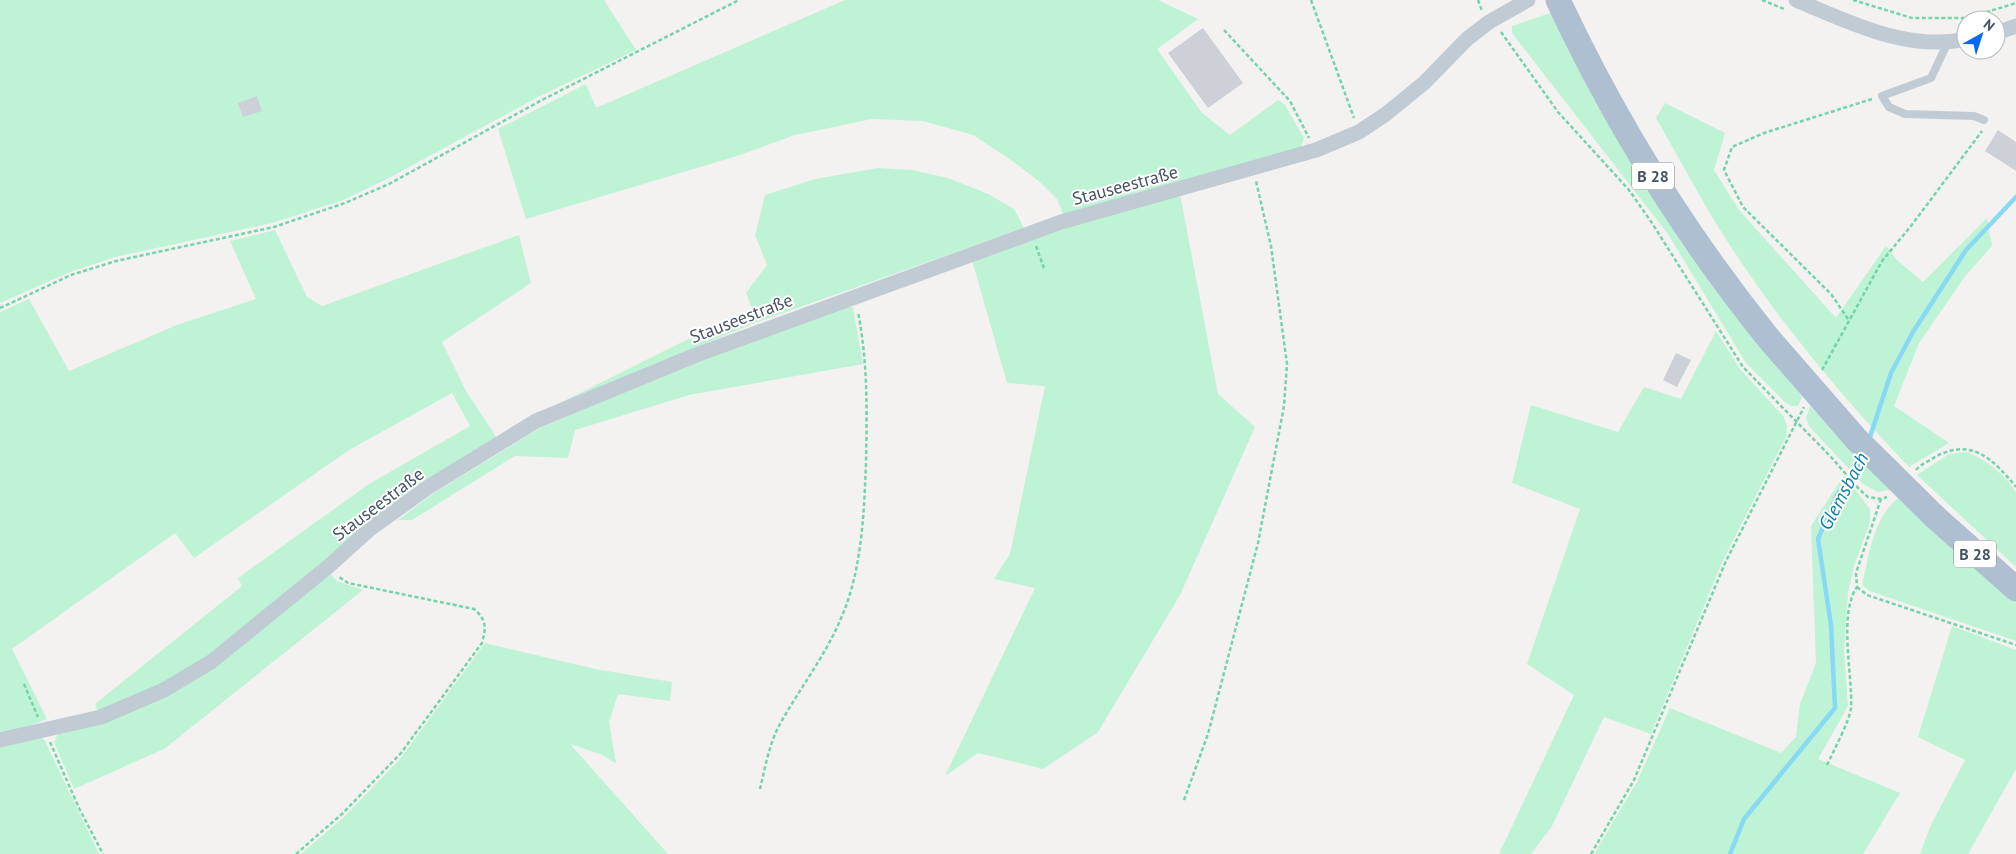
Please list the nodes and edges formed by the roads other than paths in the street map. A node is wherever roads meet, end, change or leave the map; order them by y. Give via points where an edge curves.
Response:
1 (1528, 0) edge
2 (1558, 0) edge
3 (1796, 0) edge
4 (1956, 42) edge
5 (1947, 44) junction
6 (1984, 120) road end
7 (2016, 589) edge
8 (0, 740) edge

1 - 8 street, Stauseestraße via 1468,39 1424,83 1359,132 1316,150 1254,169 1032,232 696,355 536,421 430,486 370,529 211,662 164,690 101,717
2 - 7 main road, B 28, bridge via 1603,89 1658,185 1721,278 1857,440 1935,517
3 - 5 street via 1885,36
4 - 5 street
5 - 6 lane via 1931,78 1882,96 1889,107 1905,114 1974,116

